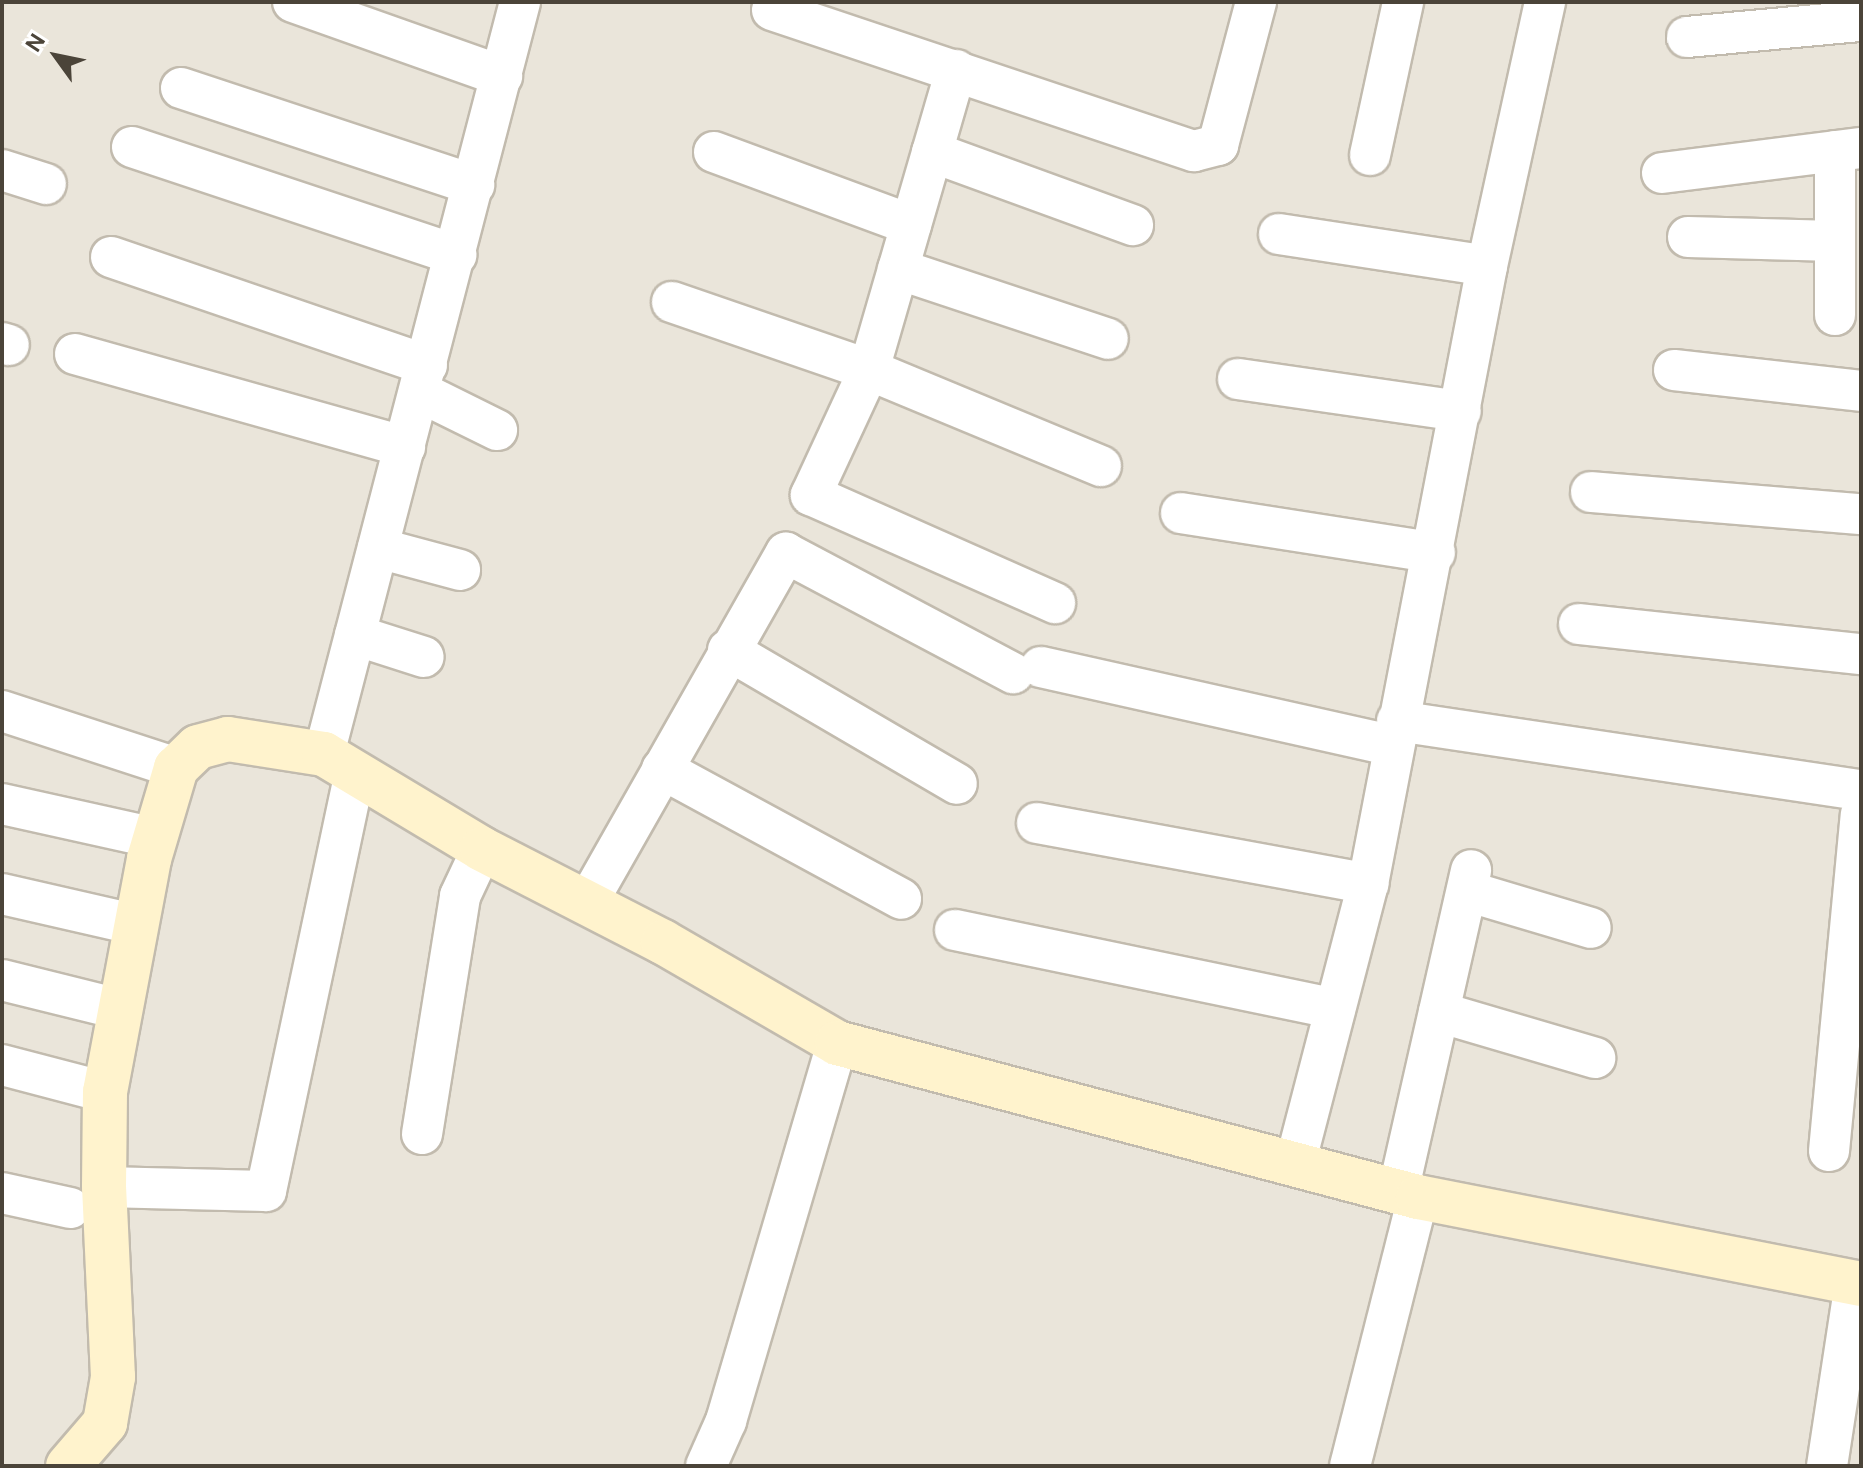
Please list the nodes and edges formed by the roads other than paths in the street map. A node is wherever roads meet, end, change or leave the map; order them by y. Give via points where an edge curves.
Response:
1 (293, 2) edge
2 (520, 2) edge
3 (1256, 2) edge
4 (1403, 2) edge
5 (1545, 2) edge
6 (772, 10) dead end
7 (1861, 21) edge
8 (1687, 37) dead end
9 (956, 70) junction
10 (502, 76) junction
11 (181, 88) dead end
12 (132, 147) dead end
13 (1848, 150) edge
14 (714, 152) dead end
15 (932, 152) junction
16 (1370, 155) dead end
17 (2, 170) edge
18 (1662, 173) dead end
19 (46, 184) dead end
20 (474, 185) junction
21 (911, 225) junction
22 (1133, 225) dead end
23 (1279, 234) dead end
24 (1688, 237) dead end
25 (1835, 241) junction
26 (457, 255) junction
27 (111, 257) dead end
28 (1487, 266) junction
29 (898, 269) junction
30 (672, 302) dead end
31 (1835, 315) dead end
32 (1108, 339) dead end
33 (75, 354) dead end
34 (869, 370) junction
35 (1674, 370) dead end
36 (424, 378) junction
37 (1238, 379) dead end
38 (1861, 391) edge
39 (1461, 411) junction
40 (497, 430) dead end
41 (405, 447) junction
42 (1101, 466) dead end
43 (1591, 492) dead end
44 (1181, 513) dead end
45 (1861, 514) edge
46 (378, 548) junction
47 (1435, 553) junction
48 (460, 570) dead end
49 (1055, 603) dead end
50 (1579, 624) dead end
51 (355, 635) junction
52 (728, 650) junction
53 (1861, 654) edge
54 (424, 657) dead end
55 (2, 711) edge
56 (1395, 734) junction
57 (339, 764) junction
58 (176, 768) junction
59 (662, 769) junction
60 (957, 784) dead end
61 (1861, 790) edge
62 (2, 804) edge
63 (1861, 815) edge
64 (1037, 823) dead end
65 (155, 838) junction
66 (482, 849) junction
67 (1368, 884) junction
68 (2, 894) edge
69 (901, 899) dead end
70 (587, 903) junction
71 (137, 925) junction
72 (1591, 928) dead end
73 (955, 930) dead end
74 (2, 980) edge
75 (119, 1009) junction
76 (1335, 1009) junction
77 (1439, 1012) junction
78 (837, 1043) junction
79 (1595, 1058) dead end
80 (2, 1065) edge
81 (105, 1092) junction
82 (422, 1134) dead end
83 (1829, 1151) dead end
84 (1295, 1164) junction
85 (2, 1193) edge
86 (1408, 1194) junction
87 (87, 1197) junction
88 (1858, 1284) edge
89 (68, 1466) edge
90 (706, 1466) edge
91 (1350, 1466) edge
92 (1827, 1466) edge

1 - 10 street
2 - 10 street
3 - 9 street via 1218,145 1194,151
4 - 16 street
5 - 28 street
6 - 9 street
7 - 8 street
9 - 15 street
10 - 20 street
11 - 20 street
12 - 26 street
13 - 18 street
13 - 25 street
14 - 21 street
15 - 21 street
15 - 22 street
17 - 19 street
20 - 26 street
21 - 29 street
23 - 28 street
24 - 25 street
25 - 31 street
26 - 36 street
27 - 36 street
28 - 39 street
29 - 32 street
29 - 34 street
30 - 34 street
33 - 41 street
34 - 42 street
34 - 49 street via 811,495
35 - 38 street
36 - 40 street
36 - 41 street
37 - 39 street
39 - 47 street
41 - 46 street
43 - 45 street
44 - 47 street
46 - 48 street
46 - 51 street
47 - 56 street
50 - 53 street
51 - 54 street
51 - 57 street
52 - 56 street via 780,559 795,554 1027,670
52 - 59 street
52 - 60 street
55 - 58 street
56 - 61 street
56 - 67 street
57 - 58 street via 228,739 198,747
57 - 66 street
57 - 87 street via 266,1191
58 - 65 street
59 - 69 street
59 - 70 street
62 - 65 street
63 - 83 street
64 - 67 street
65 - 71 street
66 - 70 street
66 - 82 street via 460,896
67 - 76 street
68 - 71 street
70 - 78 street
71 - 75 street
72 - 77 street via 1469,881
73 - 76 street
74 - 75 street
75 - 81 street
76 - 84 street
77 - 79 street
77 - 86 street
78 - 84 street
78 - 90 street via 726,1421
80 - 81 street
81 - 87 street
84 - 86 street
85 - 87 street
86 - 88 street
86 - 91 street
87 - 89 street via 113,1377 105,1423
88 - 92 street

